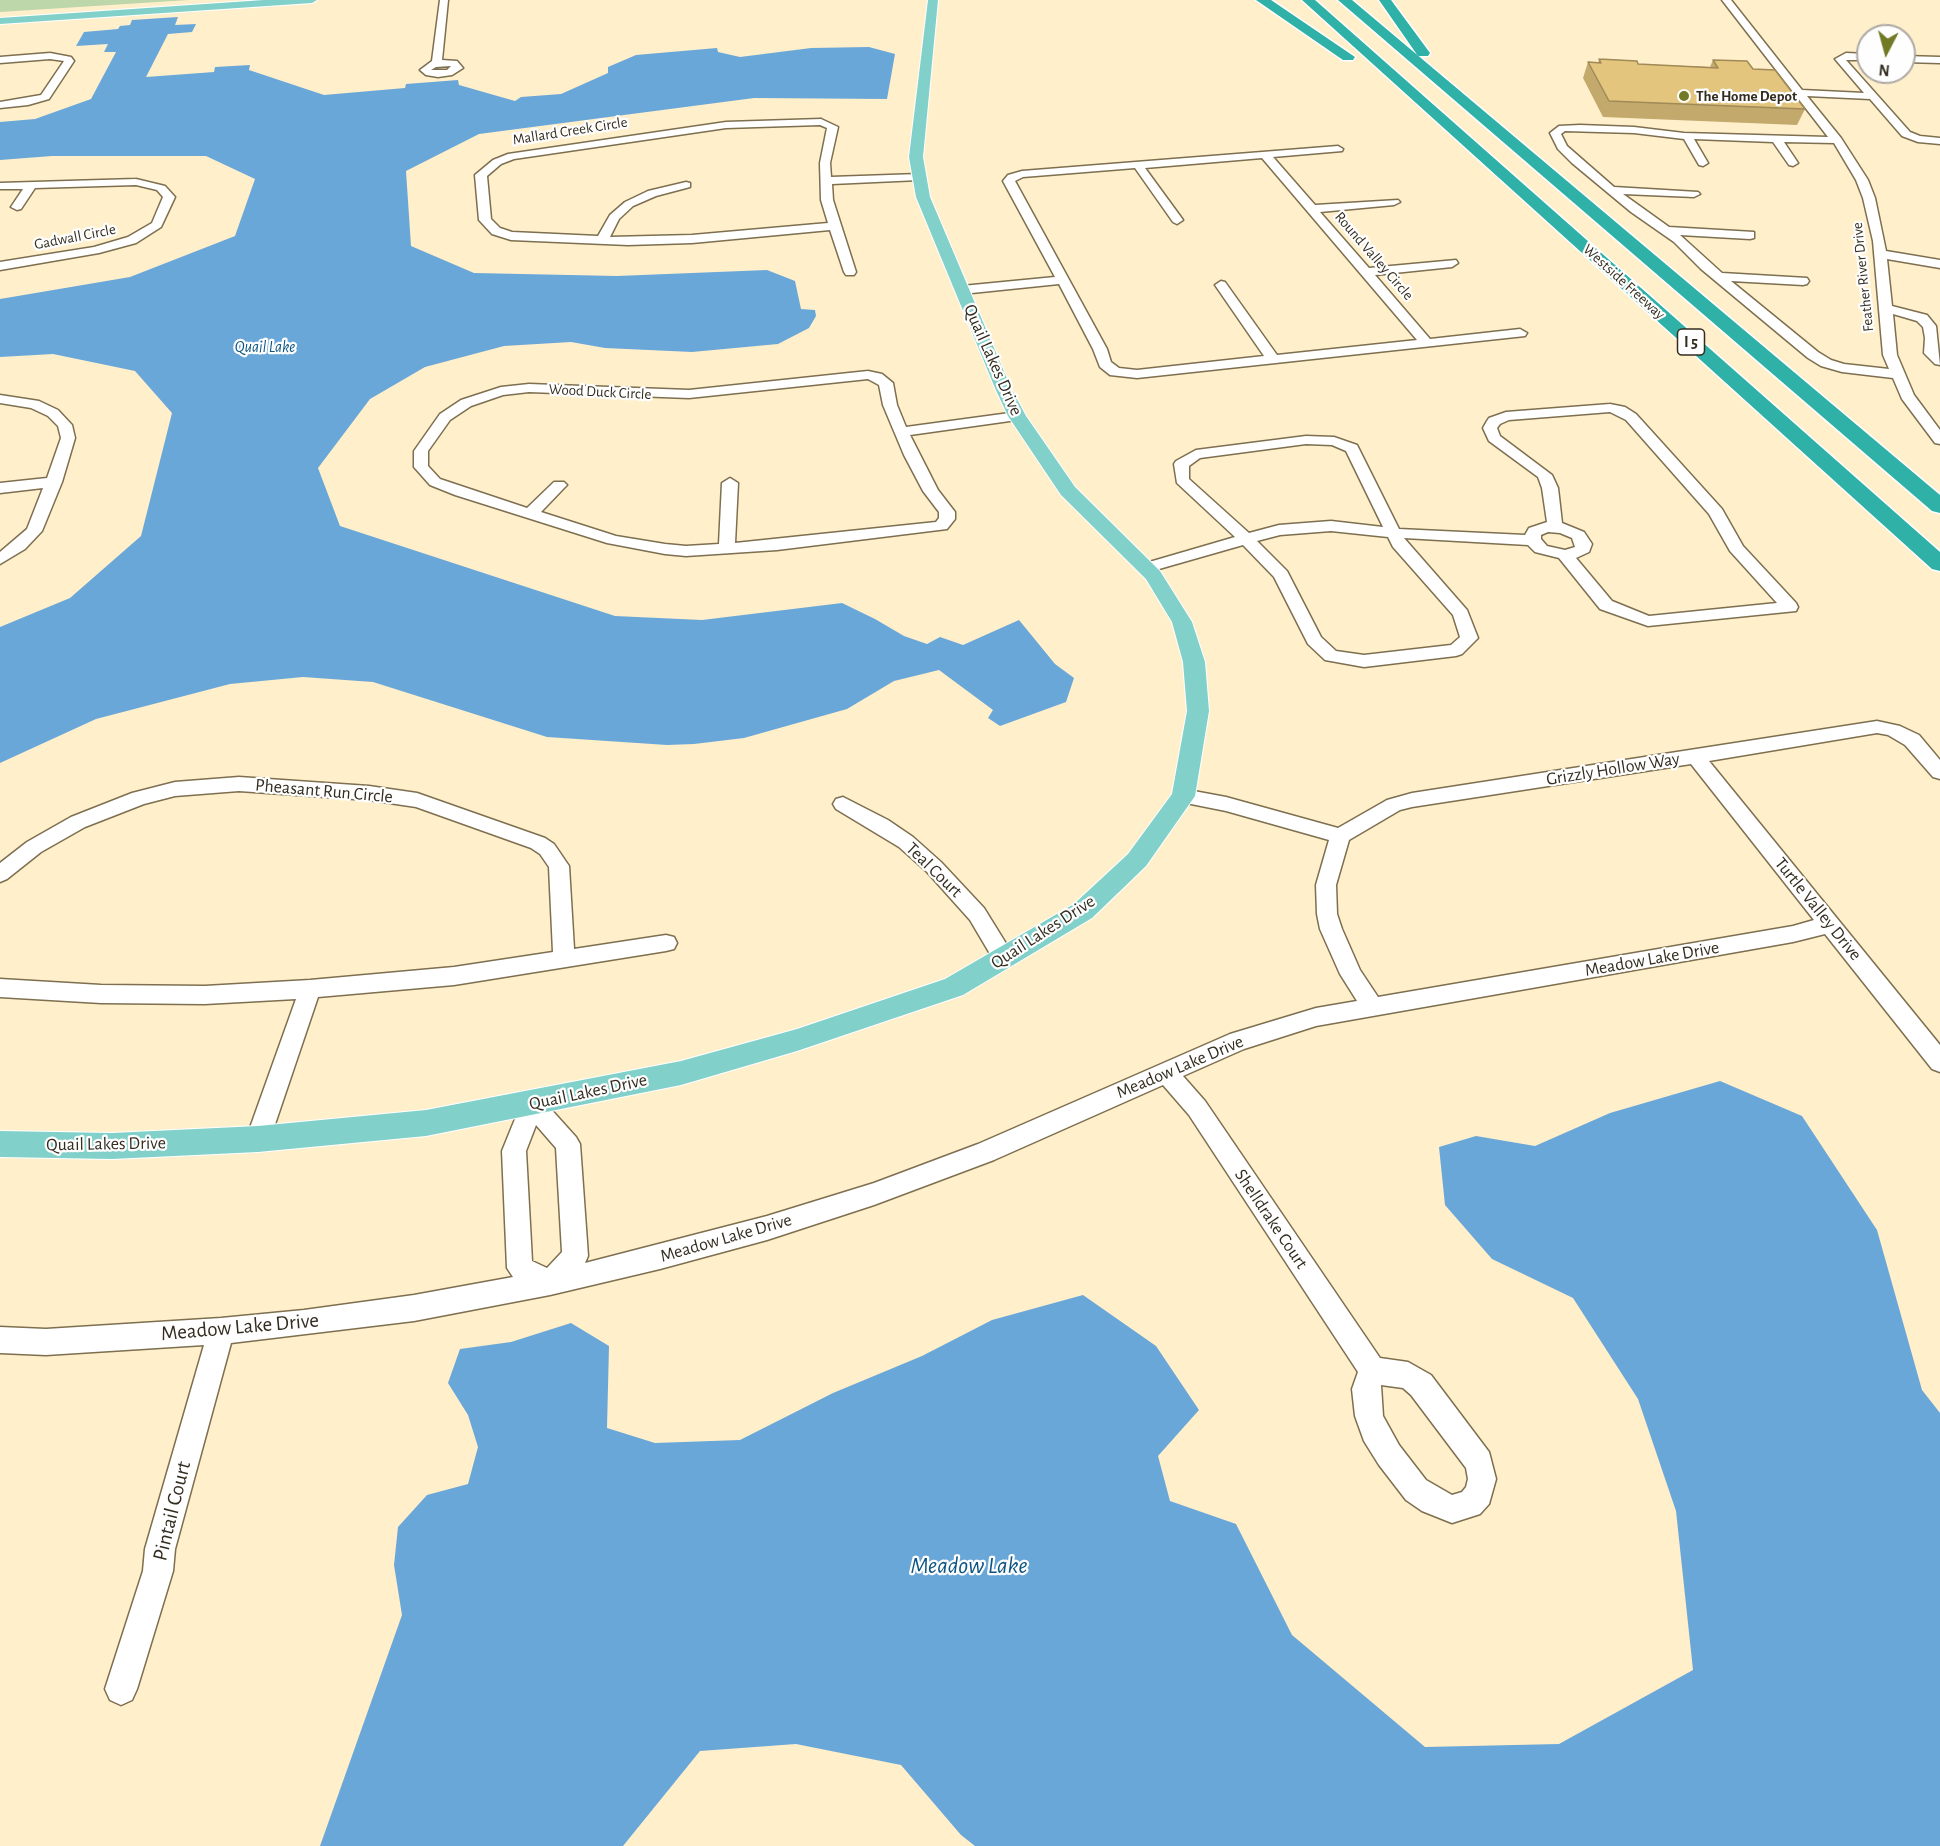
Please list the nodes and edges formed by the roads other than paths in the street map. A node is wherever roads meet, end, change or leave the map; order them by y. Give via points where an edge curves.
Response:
1 (227, 0) edge
2 (312, 0) edge
3 (444, 0) edge
4 (933, 0) edge
5 (1262, 0) edge
6 (1308, 0) edge
7 (1344, 0) edge
8 (1385, 0) edge
9 (1726, 0) edge
10 (0, 15) edge
11 (0, 21) edge
12 (450, 49) dead end
13 (1856, 56) edge
14 (1916, 59) edge
15 (0, 60) edge
16 (1940, 60) edge
17 (1856, 78) edge
18 (1862, 84) edge
19 (1800, 93) junction
20 (1452, 94) junction
21 (1873, 96) junction
22 (0, 105) edge
23 (1443, 121) junction
24 (1687, 136) junction
25 (1775, 137) junction
26 (1837, 140) junction
27 (1940, 141) edge
28 (1338, 148) dead end
29 (1265, 155) junction
30 (1703, 163) dead end
31 (1793, 163) dead end
32 (1138, 165) junction
33 (919, 177) junction
34 (826, 181) junction
35 (31, 185) junction
36 (686, 185) dead end
37 (0, 186) edge
38 (1612, 190) junction
39 (1694, 194) dead end
40 (1394, 201) dead end
41 (17, 207) dead end
42 (1312, 209) junction
43 (1177, 220) dead end
44 (835, 226) junction
45 (1668, 231) junction
46 (1750, 235) dead end
47 (602, 240) junction
48 (1880, 254) junction
49 (1452, 262) dead end
50 (1940, 264) edge
51 (0, 266) edge
52 (850, 272) dead end
53 (1366, 272) junction
54 (1719, 277) junction
55 (1063, 280) junction
56 (1803, 281) dead end
57 (1221, 285) dead end
58 (962, 290) junction
59 (1884, 308) junction
60 (1520, 333) dead end
61 (1426, 342) junction
62 (1272, 358) junction
63 (1940, 361) edge
64 (1896, 374) junction
65 (0, 399) edge
66 (1017, 416) junction
67 (901, 432) junction
68 (1940, 440) edge
69 (54, 482) junction
70 (730, 483) dead end
71 (559, 485) dead end
72 (0, 488) edge
73 (1940, 506) edge
74 (530, 514) junction
75 (1555, 526) junction
76 (1393, 533) junction
77 (1244, 538) junction
78 (1533, 540) junction
79 (727, 549) junction
80 (1565, 555) junction
81 (0, 559) edge
82 (1940, 564) edge
83 (1145, 568) junction
84 (1695, 756) junction
85 (1940, 772) edge
86 (1183, 796) junction
87 (843, 804) dead end
88 (1340, 836) junction
89 (0, 874) edge
90 (1830, 924) junction
91 (666, 944) dead end
92 (1004, 958) junction
93 (564, 959) junction
94 (0, 988) edge
95 (310, 989) junction
96 (1373, 1007) junction
97 (1940, 1062) edge
98 (1166, 1072) junction
99 (532, 1104) junction
100 (258, 1139) junction
101 (0, 1144) edge
102 (550, 1283) junction
103 (220, 1331) junction
104 (0, 1340) edge
105 (1372, 1370) junction
106 (121, 1689) dead end

1 - 10 main road
2 - 11 main road
3 - 12 street via 437,64 426,68 426,72 444,74 458,68 450,63
4 - 33 main road, Quail Lakes Drive via 917,144
5 - 23 highway
6 - 23 highway, Westside Freeway / I 5
7 - 20 highway, Westside Freeway / I 5
8 - 20 highway via 1407,33 1450,83
9 - 19 street, Feather River Drive
13 - 17 street via 1846,56 1840,61
14 - 16 street
15 - 22 street via 50,56 69,61 45,97
18 - 21 street
19 - 21 street
19 - 26 street, Feather River Drive
20 - 73 highway, Westside Freeway / I 5
21 - 27 street via 1908,136
23 - 82 highway, Westside Freeway / I 5
24 - 25 street
24 - 30 street
24 - 38 street via 1580,128 1563,128 1555,133 1562,147
25 - 26 street
25 - 31 street
26 - 48 street, Feather River Drive via 1869,198
28 - 29 street
29 - 32 street
29 - 42 street, Round Valley Circle
32 - 43 street
32 - 55 street via 1022,174 1009,180
33 - 34 street
33 - 58 main road, Quail Lakes Drive via 923,197
34 - 44 street, Mallard Creek Circle
34 - 47 street, Mallard Creek Circle via 826,154 833,127 821,122 726,125 533,152 504,159 481,175 485,220 496,231 522,238
35 - 37 street, Gadwall Circle
35 - 41 street
35 - 51 street, Gadwall Circle via 136,182 160,188 169,197 157,225 136,238 110,247
36 - 47 street via 652,193 629,204 614,217
38 - 39 street
38 - 45 street
40 - 42 street
42 - 53 street, Round Valley Circle
44 - 47 street, Mallard Creek Circle via 681,239
44 - 52 street, Mallard Creek Circle
45 - 46 street
45 - 54 street
48 - 50 street
48 - 59 street, Feather River Drive
49 - 53 street
53 - 61 street, Round Valley Circle
54 - 56 street
54 - 64 street via 1826,363
55 - 58 street
55 - 62 street via 1106,364 1115,372 1128,375
57 - 62 street
58 - 66 main road, Quail Lakes Drive
59 - 63 street via 1922,318 1929,326 1931,353
59 - 64 street, Feather River Drive
60 - 61 street
61 - 62 street
64 - 68 street, Feather River Drive via 1920,417
65 - 69 street via 44,408 65,425 67,446
66 - 67 street
66 - 83 main road, Quail Lakes Drive via 1068,492
67 - 74 street, Wood Duck Circle via 886,383 868,375 679,394 514,389 477,398 445,417 421,451 424,473 443,486
67 - 79 street, Wood Duck Circle via 931,491 947,512 944,524
69 - 72 street
69 - 81 street via 34,531
70 - 79 street
71 - 74 street
74 - 79 street, Wood Duck Circle via 644,546 686,551
75 - 78 street via 1540,528
75 - 80 street via 1578,535 1584,544 1579,552
75 - 80 street via 1550,488 1544,475 1494,438 1490,428 1494,421 1506,416 1620,410 1631,417 1716,512 1736,548 1790,607 1648,621 1606,605
76 - 77 street via 1331,526 1279,530
76 - 77 street via 1352,448 1334,441 1306,440 1196,453 1181,464 1182,480
76 - 77 street via 1461,614 1468,638 1455,650 1364,661 1331,656 1314,640 1281,575
76 - 78 street
77 - 83 street
78 - 80 street via 1541,549
83 - 86 main road, Quail Lakes Drive via 1182,622 1194,662 1198,711
84 - 85 street, Grizzly Hollow Way via 1877,727 1912,740
84 - 88 street, Grizzly Hollow Way via 1412,800 1374,815
84 - 90 street, Turtle Valley Drive
86 - 88 street
86 - 92 main road, Quail Lakes Drive via 1152,842 1120,878 1083,911
87 - 92 street, Teal Court via 890,831 934,867 977,914
88 - 96 street via 1326,885 1327,914 1351,974
89 - 93 street, Pheasant Run Circle via 34,847 78,822 139,798 175,789 240,784 417,800 547,849 559,866
90 - 96 street, Meadow Lake Drive via 1793,934
90 - 97 street, Turtle Valley Drive
91 - 93 street
92 - 99 main road, Quail Lakes Drive via 954,987 797,1040 681,1073
93 - 95 street via 454,976
94 - 95 street via 193,995
95 - 100 street
96 - 98 street, Meadow Lake Drive via 1316,1017 1261,1033
98 - 102 street, Meadow Lake Drive via 986,1152 874,1194 756,1231
98 - 105 street, Shelldrake Court via 1197,1108
99 - 100 main road, Quail Lakes Drive via 426,1123
99 - 102 street via 514,1151 520,1268
99 - 102 street via 568,1144 574,1256
100 - 101 main road, Quail Lakes Drive via 112,1146
102 - 103 street, Meadow Lake Drive via 414,1308
103 - 104 street, Meadow Lake Drive via 46,1342
103 - 106 street, Pintail Court via 160,1549 158,1571
105 - 105 street via 1366,1389 1369,1416 1389,1455 1416,1490 1432,1502 1452,1509 1470,1504 1479,1494 1479,1462 1421,1384 1408,1375

